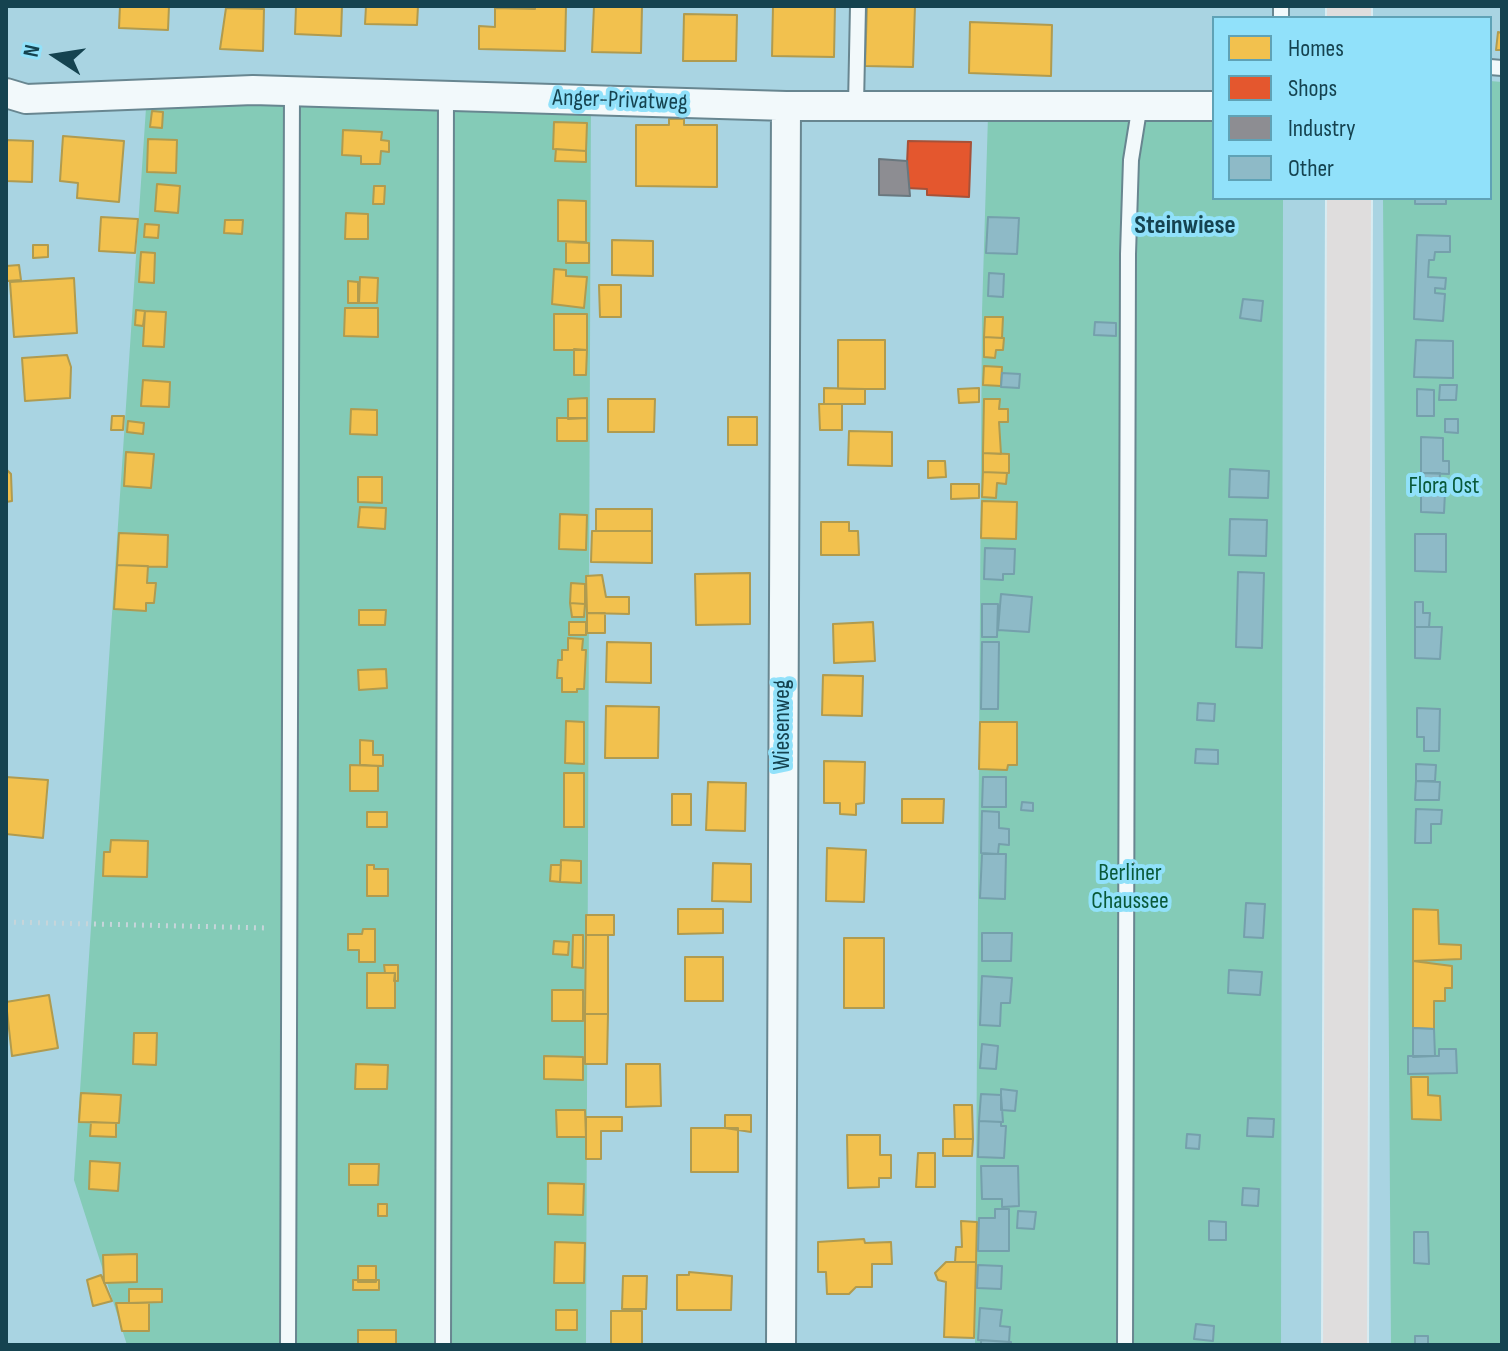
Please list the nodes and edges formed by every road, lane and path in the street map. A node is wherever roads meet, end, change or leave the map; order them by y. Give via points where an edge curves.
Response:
1 (858, 6) edge
2 (292, 91) junction
3 (16, 96) edge
4 (446, 96) junction
5 (1141, 104) junction
6 (856, 105) junction
7 (786, 106) junction
8 (1212, 106) edge
9 (1349, 200) edge
10 (6, 922) edge
11 (289, 929) junction
12 (288, 1345) edge
13 (443, 1345) edge
14 (781, 1345) edge
15 (1125, 1345) edge
16 (1345, 1345) edge

1 - 6 lane
2 - 3 street, Anger-Privatweg
2 - 4 street, Anger-Privatweg
2 - 11 lane
4 - 7 street, Anger-Privatweg
4 - 13 lane
5 - 6 street, Anger-Privatweg
5 - 8 street, Anger-Privatweg
5 - 15 lane via 1131,160 1128,254
6 - 7 street, Anger-Privatweg
7 - 14 street, Wiesenweg
9 - 16 main road
10 - 11 path
11 - 12 lane

